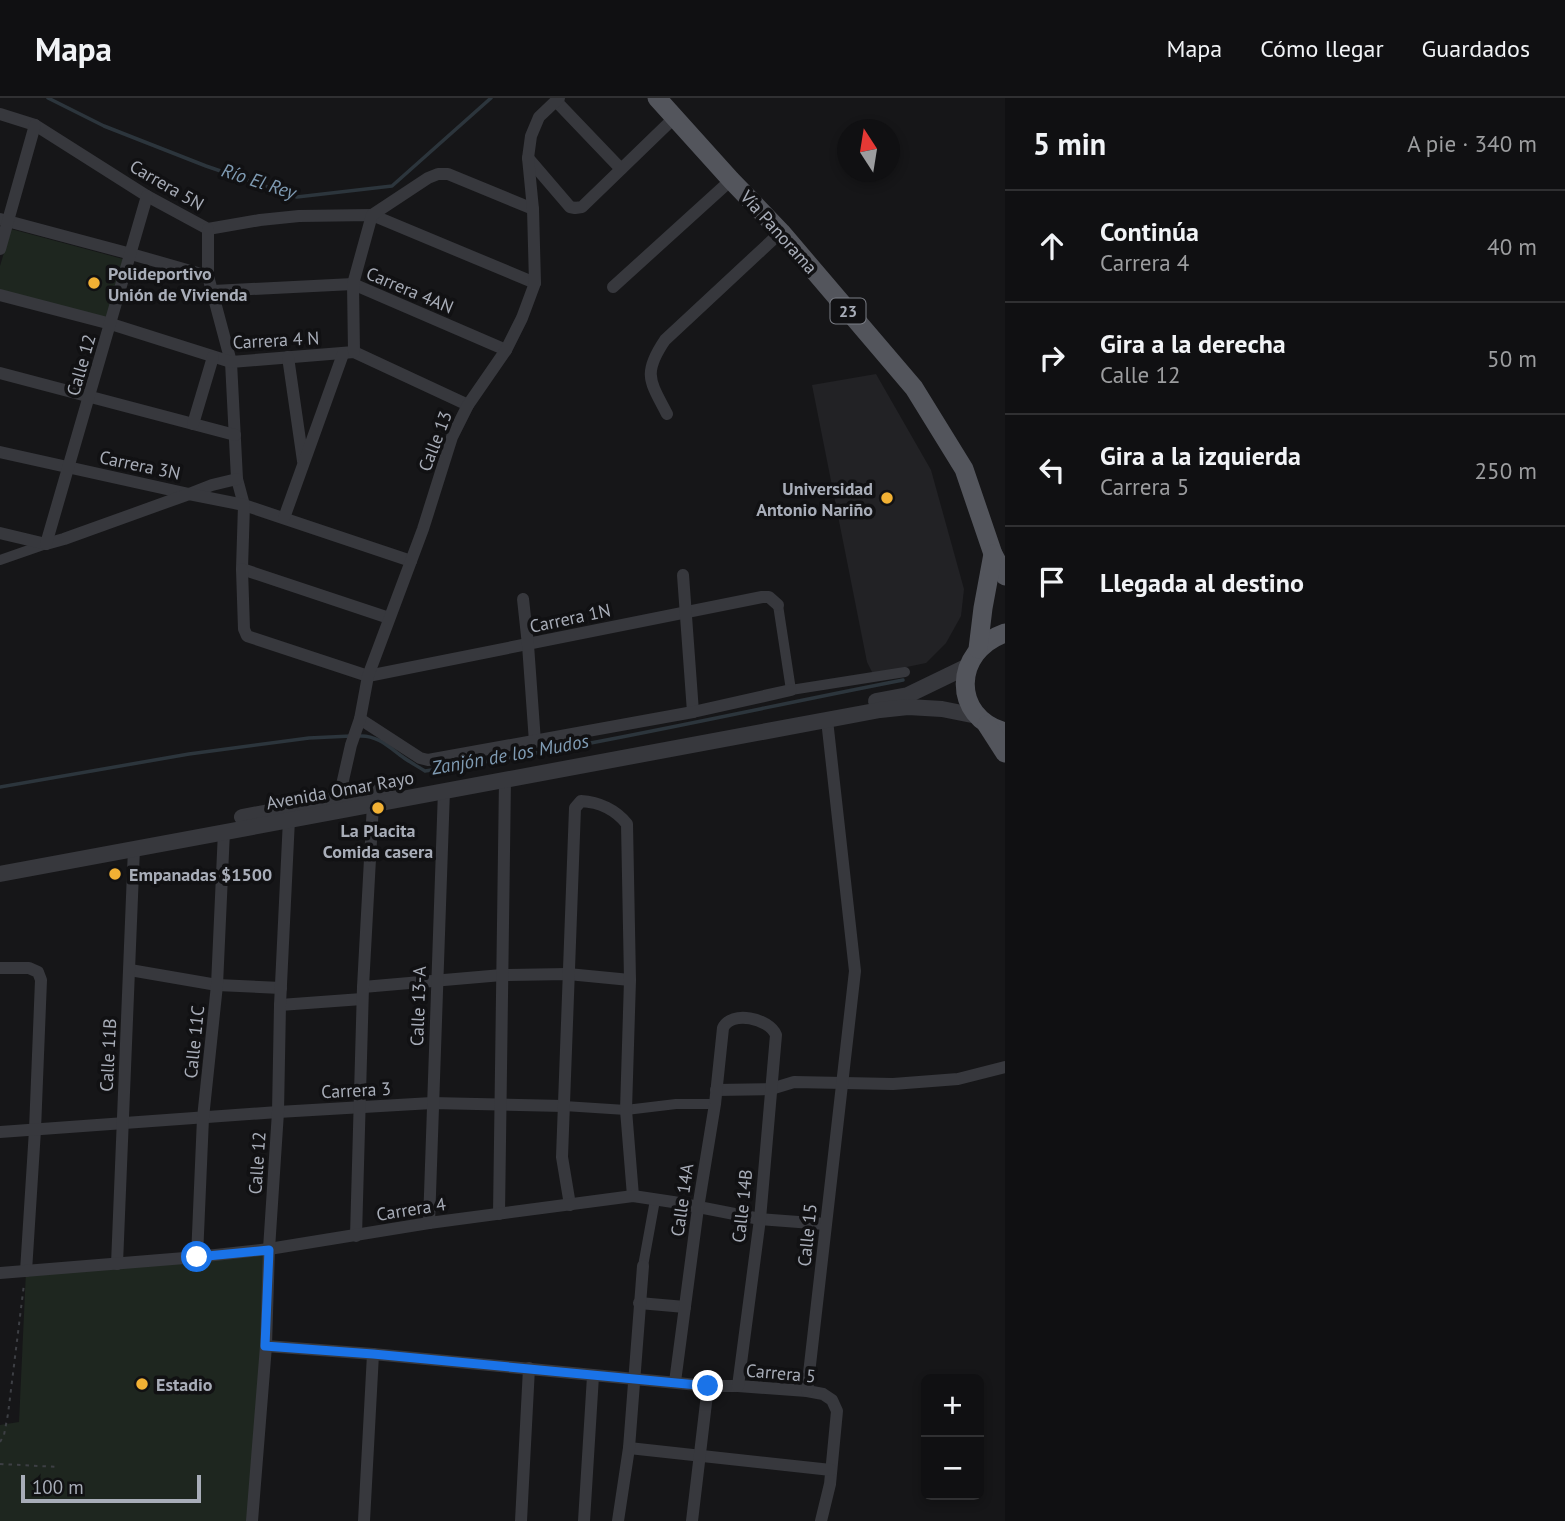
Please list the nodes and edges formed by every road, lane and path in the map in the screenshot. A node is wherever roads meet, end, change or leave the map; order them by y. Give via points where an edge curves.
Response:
1 (657, 98) edge
2 (558, 100) edge
3 (0, 114) edge
4 (675, 117) junction
5 (35, 125) junction
6 (528, 159) junction
7 (621, 169) junction
8 (731, 180) junction
9 (147, 196) junction
10 (534, 209) junction
11 (372, 215) junction
12 (4, 220) edge
13 (208, 229) junction
14 (781, 232) junction
15 (0, 249) edge
16 (131, 254) junction
17 (208, 276) junction
18 (535, 283) junction
19 (354, 284) junction
20 (612, 286) dead end
21 (213, 291) junction
22 (0, 295) edge
23 (111, 324) junction
24 (506, 350) junction
25 (349, 353) junction
26 (213, 356) junction
27 (288, 357) junction
28 (231, 362) junction
29 (0, 373) edge
30 (90, 397) junction
31 (468, 405) junction
32 (667, 414) dead end
33 (193, 424) junction
34 (235, 435) junction
35 (0, 452) edge
36 (304, 464) junction
37 (69, 468) junction
38 (237, 479) junction
39 (189, 494) junction
40 (244, 505) junction
41 (284, 518) junction
42 (0, 533) edge
43 (46, 544) junction
44 (993, 554) junction
45 (0, 560) edge
46 (411, 561) junction
47 (242, 569) junction
48 (683, 575) dead end
49 (1005, 576) edge
50 (523, 599) dead end
51 (778, 605) joint
52 (686, 611) junction
53 (389, 618) junction
54 (1005, 633) edge
55 (528, 645) junction
56 (973, 657) junction
57 (905, 672) dead end
58 (368, 676) junction
59 (791, 690) junction
60 (693, 712) junction
61 (827, 720) junction
62 (990, 724) edge
63 (358, 726) junction
64 (536, 742) junction
65 (1005, 753) edge
66 (505, 779) junction
67 (444, 790) junction
68 (340, 804) junction
69 (373, 804) junction
70 (288, 813) junction
71 (224, 831) junction
72 (134, 848) junction
73 (0, 863) edge
74 (0, 874) edge
75 (0, 968) edge
76 (130, 970) junction
77 (568, 974) junction
78 (502, 975) junction
79 (630, 980) junction
80 (437, 981) junction
81 (217, 985) junction
82 (281, 989) junction
83 (363, 993) junction
84 (280, 1005) junction
85 (774, 1028) joint
86 (1005, 1067) edge
87 (842, 1083) junction
88 (771, 1089) junction
89 (716, 1090) junction
90 (432, 1103) junction
91 (715, 1104) junction
92 (500, 1105) junction
93 (564, 1106) junction
94 (360, 1107) junction
95 (626, 1110) junction
96 (278, 1112) junction
97 (203, 1118) junction
98 (122, 1124) junction
99 (35, 1130) junction
100 (0, 1132) edge
101 (633, 1196) junction
102 (655, 1200) junction
103 (570, 1205) junction
104 (698, 1208) junction
105 (499, 1214) junction
106 (760, 1219) junction
107 (429, 1223) junction
108 (825, 1224) junction
109 (356, 1236) junction
110 (269, 1250) junction
111 (197, 1257) junction
112 (117, 1264) junction
113 (643, 1266) joint
114 (26, 1271) junction
115 (0, 1273) edge
116 (639, 1303) junction
117 (685, 1307) junction
118 (265, 1346) junction
119 (373, 1354) junction
120 (529, 1368) junction
121 (593, 1376) junction
122 (635, 1380) junction
123 (676, 1382) junction
124 (708, 1386) junction
125 (738, 1386) junction
126 (807, 1391) junction
127 (0, 1442) edge
128 (629, 1448) junction
129 (700, 1456) junction
130 (0, 1457) edge
131 (1, 1464) edge
132 (59, 1467) dead end
133 (831, 1471) junction
134 (252, 1521) edge
135 (364, 1521) edge
136 (521, 1521) edge
137 (584, 1521) edge
138 (618, 1521) edge
139 (625, 1521) edge
140 (692, 1521) edge
141 (821, 1521) edge

1 - 4 main road, Vía Panorama / 23
2 - 6 street, Calle 13 via 539,117
2 - 7 street
3 - 5 street, Carrera 5N
4 - 7 street
4 - 8 main road, Vía Panorama / 23
5 - 9 street, Carrera 5N
5 - 12 street
6 - 7 street via 575,208 582,207
6 - 10 street, Calle 13
8 - 14 main road, Vía Panorama / 23
8 - 20 street
9 - 13 street, Carrera 5N
9 - 16 street, Calle 12
10 - 11 street via 438,174
10 - 18 street, Calle 13
11 - 13 street, Carrera 5N via 299,216
11 - 18 street
11 - 19 street
12 - 15 street
12 - 16 street
13 - 17 street
14 - 32 street via 656,353 651,362 652,385
14 - 44 main road, Vía Panorama / 23 via 914,388 964,469
16 - 17 street
16 - 23 street, Calle 12
17 - 21 street
18 - 24 street, Calle 13
19 - 21 street, Carrera 4AN
19 - 24 street, Carrera 4AN
19 - 25 street
21 - 28 street
22 - 23 street, Carrera 4 N
23 - 26 street, Carrera 4 N
23 - 30 street, Calle 12
24 - 31 street, Calle 13
25 - 27 street, Carrera 4 N
25 - 31 street, Carrera 4 N
25 - 36 street
26 - 28 street, Carrera 4 N
26 - 33 street
27 - 28 street, Carrera 4 N
27 - 36 street
28 - 34 street
29 - 30 street
30 - 33 street
30 - 37 street, Calle 12
31 - 46 street, Calle 13 via 452,437
33 - 34 street
34 - 38 street
35 - 37 street, Carrera 3N
36 - 41 street
37 - 39 street, Carrera 3N
37 - 43 street, Calle 12
38 - 39 street, Carrera 3N
38 - 40 street
39 - 40 street
39 - 43 street
40 - 41 street
40 - 47 street
41 - 46 street
42 - 43 street
43 - 45 street
44 - 49 main road, Vía Panorama / 23
44 - 56 main road, Vía Panorama / 23
46 - 53 street, Calle 13
47 - 53 street
47 - 58 street via 247,636
48 - 52 street
50 - 55 street
51 - 52 street, Carrera 1N via 762,597
51 - 59 street
52 - 55 street, Carrera 1N
52 - 60 street
53 - 58 street, Calle 13
54 - 56 main road via 990,639
55 - 58 street, Carrera 1N
55 - 64 street
56 - 62 main road, 23 via 966,676 967,697
56 - 68 street, Avenida Omar Rayo via 908,695
57 - 59 street
58 - 63 street, Calle 13
59 - 60 street
60 - 64 street
61 - 62 street, Avenida Omar Rayo via 908,707 942,709
61 - 66 street, Avenida Omar Rayo
61 - 87 street, Calle 15 via 855,971
62 - 65 main road, 23
63 - 64 street via 428,760
63 - 68 street, Calle 13
66 - 67 street, Avenida Omar Rayo
66 - 78 street
67 - 69 street, Avenida Omar Rayo
67 - 80 street, Calle 13-A
68 - 69 street, Avenida Omar Rayo
68 - 70 street, Avenida Omar Rayo
69 - 83 street
70 - 71 street, Avenida Omar Rayo
70 - 73 street, Avenida Omar Rayo
70 - 82 street, Calle 12
71 - 72 street, Avenida Omar Rayo
71 - 81 street, Calle 11C
72 - 74 street, Avenida Omar Rayo
72 - 76 street, Calle 11B
75 - 99 street via 29,968 38,972 41,981
76 - 81 street
76 - 98 street, Calle 11B
77 - 78 street
77 - 79 street
77 - 79 street via 575,808 589,802 613,810 627,824
77 - 93 street
78 - 80 street
78 - 92 street
79 - 95 street
80 - 83 street
80 - 90 street, Calle 13-A
81 - 82 street
81 - 97 street, Calle 11C
82 - 84 street, Calle 12
83 - 84 street
83 - 94 street
84 - 96 street, Calle 12
85 - 88 street, Calle 14B
85 - 89 street, Calle 14A via 758,1020 725,1023
86 - 87 street via 958,1079
87 - 88 street via 794,1082
87 - 108 street, Calle 15
88 - 89 street
88 - 106 street, Calle 14B
89 - 91 street, Calle 14A
90 - 92 street, Carrera 3
90 - 94 street, Carrera 3
90 - 107 street, Calle 13-A
91 - 95 street, Carrera 3
91 - 104 street, Calle 14A
92 - 93 street, Carrera 3
92 - 105 street
93 - 95 street, Carrera 3
93 - 103 street via 562,1157
94 - 96 street, Carrera 3
94 - 109 street
95 - 101 street
96 - 97 street, Carrera 3
96 - 110 street, Calle 12
97 - 98 street, Carrera 3
97 - 111 street, Calle 11C
98 - 99 street, Carrera 3
98 - 112 street, Calle 11B
99 - 100 street, Carrera 3
99 - 114 street
101 - 102 street, Carrera 4
101 - 103 street, Carrera 4
102 - 104 street, Carrera 4
102 - 113 street, Calle 14A
103 - 105 street, Carrera 4
104 - 106 street, Carrera 4
104 - 117 street, Calle 14A
105 - 107 street, Carrera 4
106 - 108 street, Carrera 4
106 - 125 street, Calle 14B
107 - 109 street, Carrera 4
108 - 126 street, Calle 15
109 - 110 street, Carrera 4
110 - 111 street, Carrera 4
110 - 118 street, Calle 12
111 - 112 street, Carrera 4
112 - 114 street, Carrera 4
113 - 116 street, Calle 14A
114 - 115 street, Carrera 4
114 - 127 path via 8,1414
116 - 117 street
116 - 122 street, Calle 14A
117 - 123 street, Calle 14A
118 - 119 street, Carrera 5
118 - 134 street, Calle 12
119 - 120 street, Carrera 5
119 - 135 street
120 - 121 street, Carrera 5
120 - 136 street
121 - 122 street, Carrera 5
121 - 137 street
122 - 123 street, Carrera 5
122 - 128 street, Calle 14A
123 - 124 street, Carrera 5
124 - 125 street, Carrera 5
124 - 129 street
125 - 126 street, Carrera 5
126 - 133 street, Carrera 5 via 823,1394 837,1411
128 - 129 street
128 - 138 street, Calle 14A
129 - 133 street
129 - 140 street
130 - 131 path
131 - 132 path
133 - 141 street
138 - 139 street

